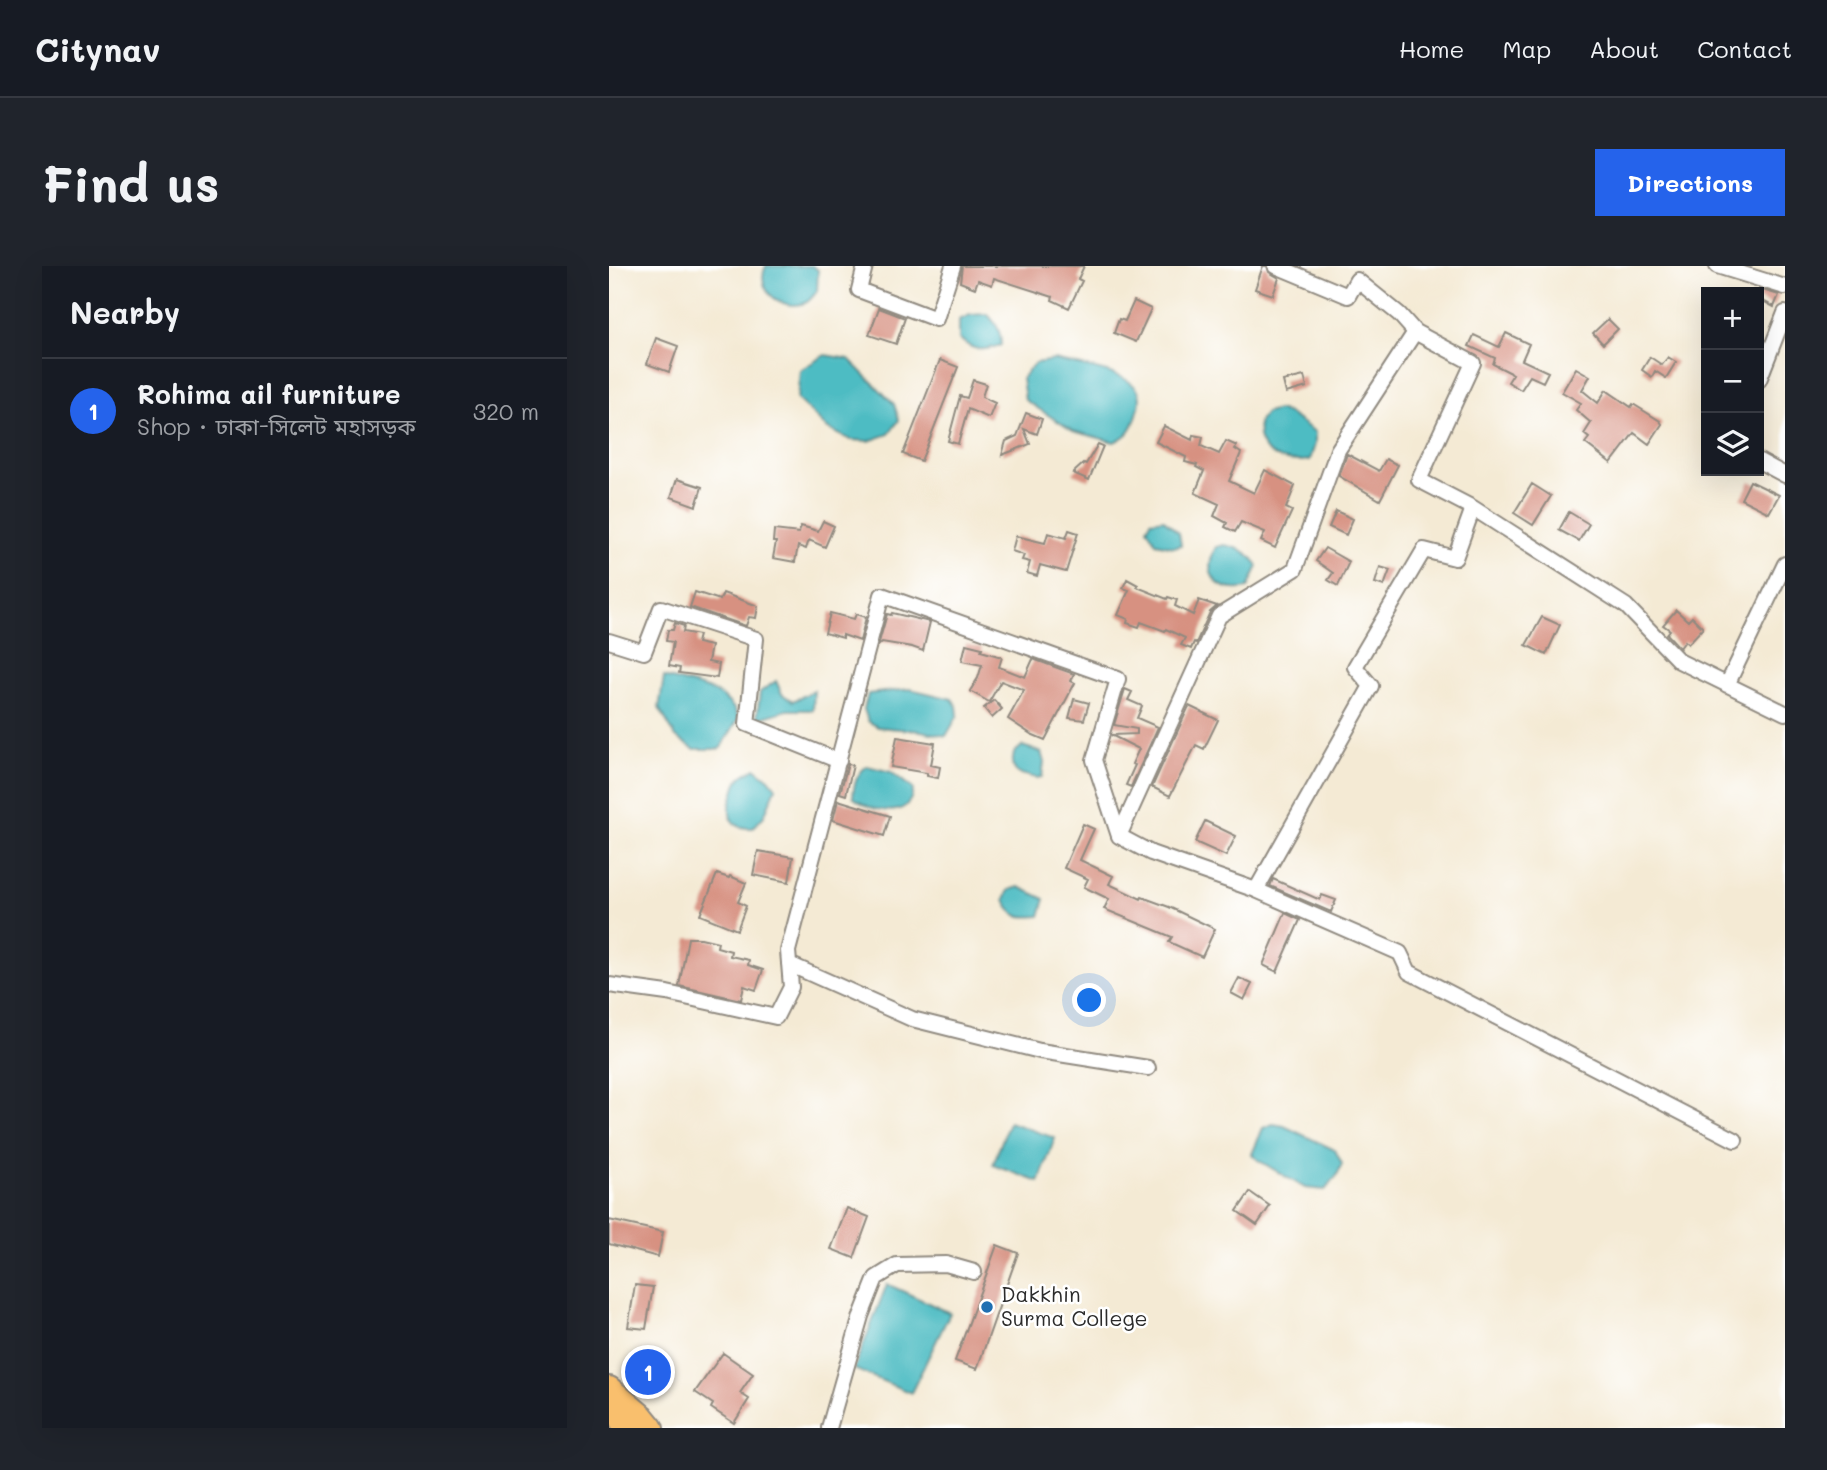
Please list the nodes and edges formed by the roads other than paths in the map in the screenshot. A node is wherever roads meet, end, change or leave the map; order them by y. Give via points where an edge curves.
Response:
1 (865, 266) edge
2 (953, 266) edge
3 (1276, 266) edge
4 (1717, 266) edge
5 (1785, 288) edge
6 (1785, 313) edge
7 (1415, 332) junction
8 (1764, 367) edge
9 (1764, 464) edge
10 (1785, 475) edge
11 (1473, 508) junction
12 (1785, 564) edge
13 (609, 641) edge
14 (1727, 685) junction
15 (1785, 713) edge
16 (839, 761) junction
17 (1119, 836) junction
18 (1257, 890) junction
19 (789, 964) junction
20 (609, 985) edge
21 (1149, 1068) dead end
22 (1735, 1140) dead end
23 (974, 1272) dead end
24 (610, 1390) edge
25 (625, 1428) edge
26 (650, 1428) edge
27 (829, 1428) edge

1 - 2 street via 859,290 936,319
3 - 7 street via 1348,296 1357,280
4 - 5 street
6 - 8 street
7 - 11 street via 1473,363 1419,480
7 - 17 street via 1338,450 1295,569 1219,616
9 - 10 street
11 - 14 street via 1626,606 1679,661
11 - 18 street via 1455,558 1424,550 1355,667 1371,686
12 - 14 street
13 - 16 street via 644,652 661,608 755,639 747,724
14 - 15 street
16 - 17 street via 882,595 1118,680 1094,760
16 - 19 street via 788,951
17 - 18 street via 1151,853
18 - 22 street via 1400,953 1409,972
19 - 20 street via 791,988 776,1017
19 - 21 street via 912,1019 1040,1051
23 - 27 street via 946,1265 897,1265 876,1278
24 - 25 highway
24 - 26 highway

